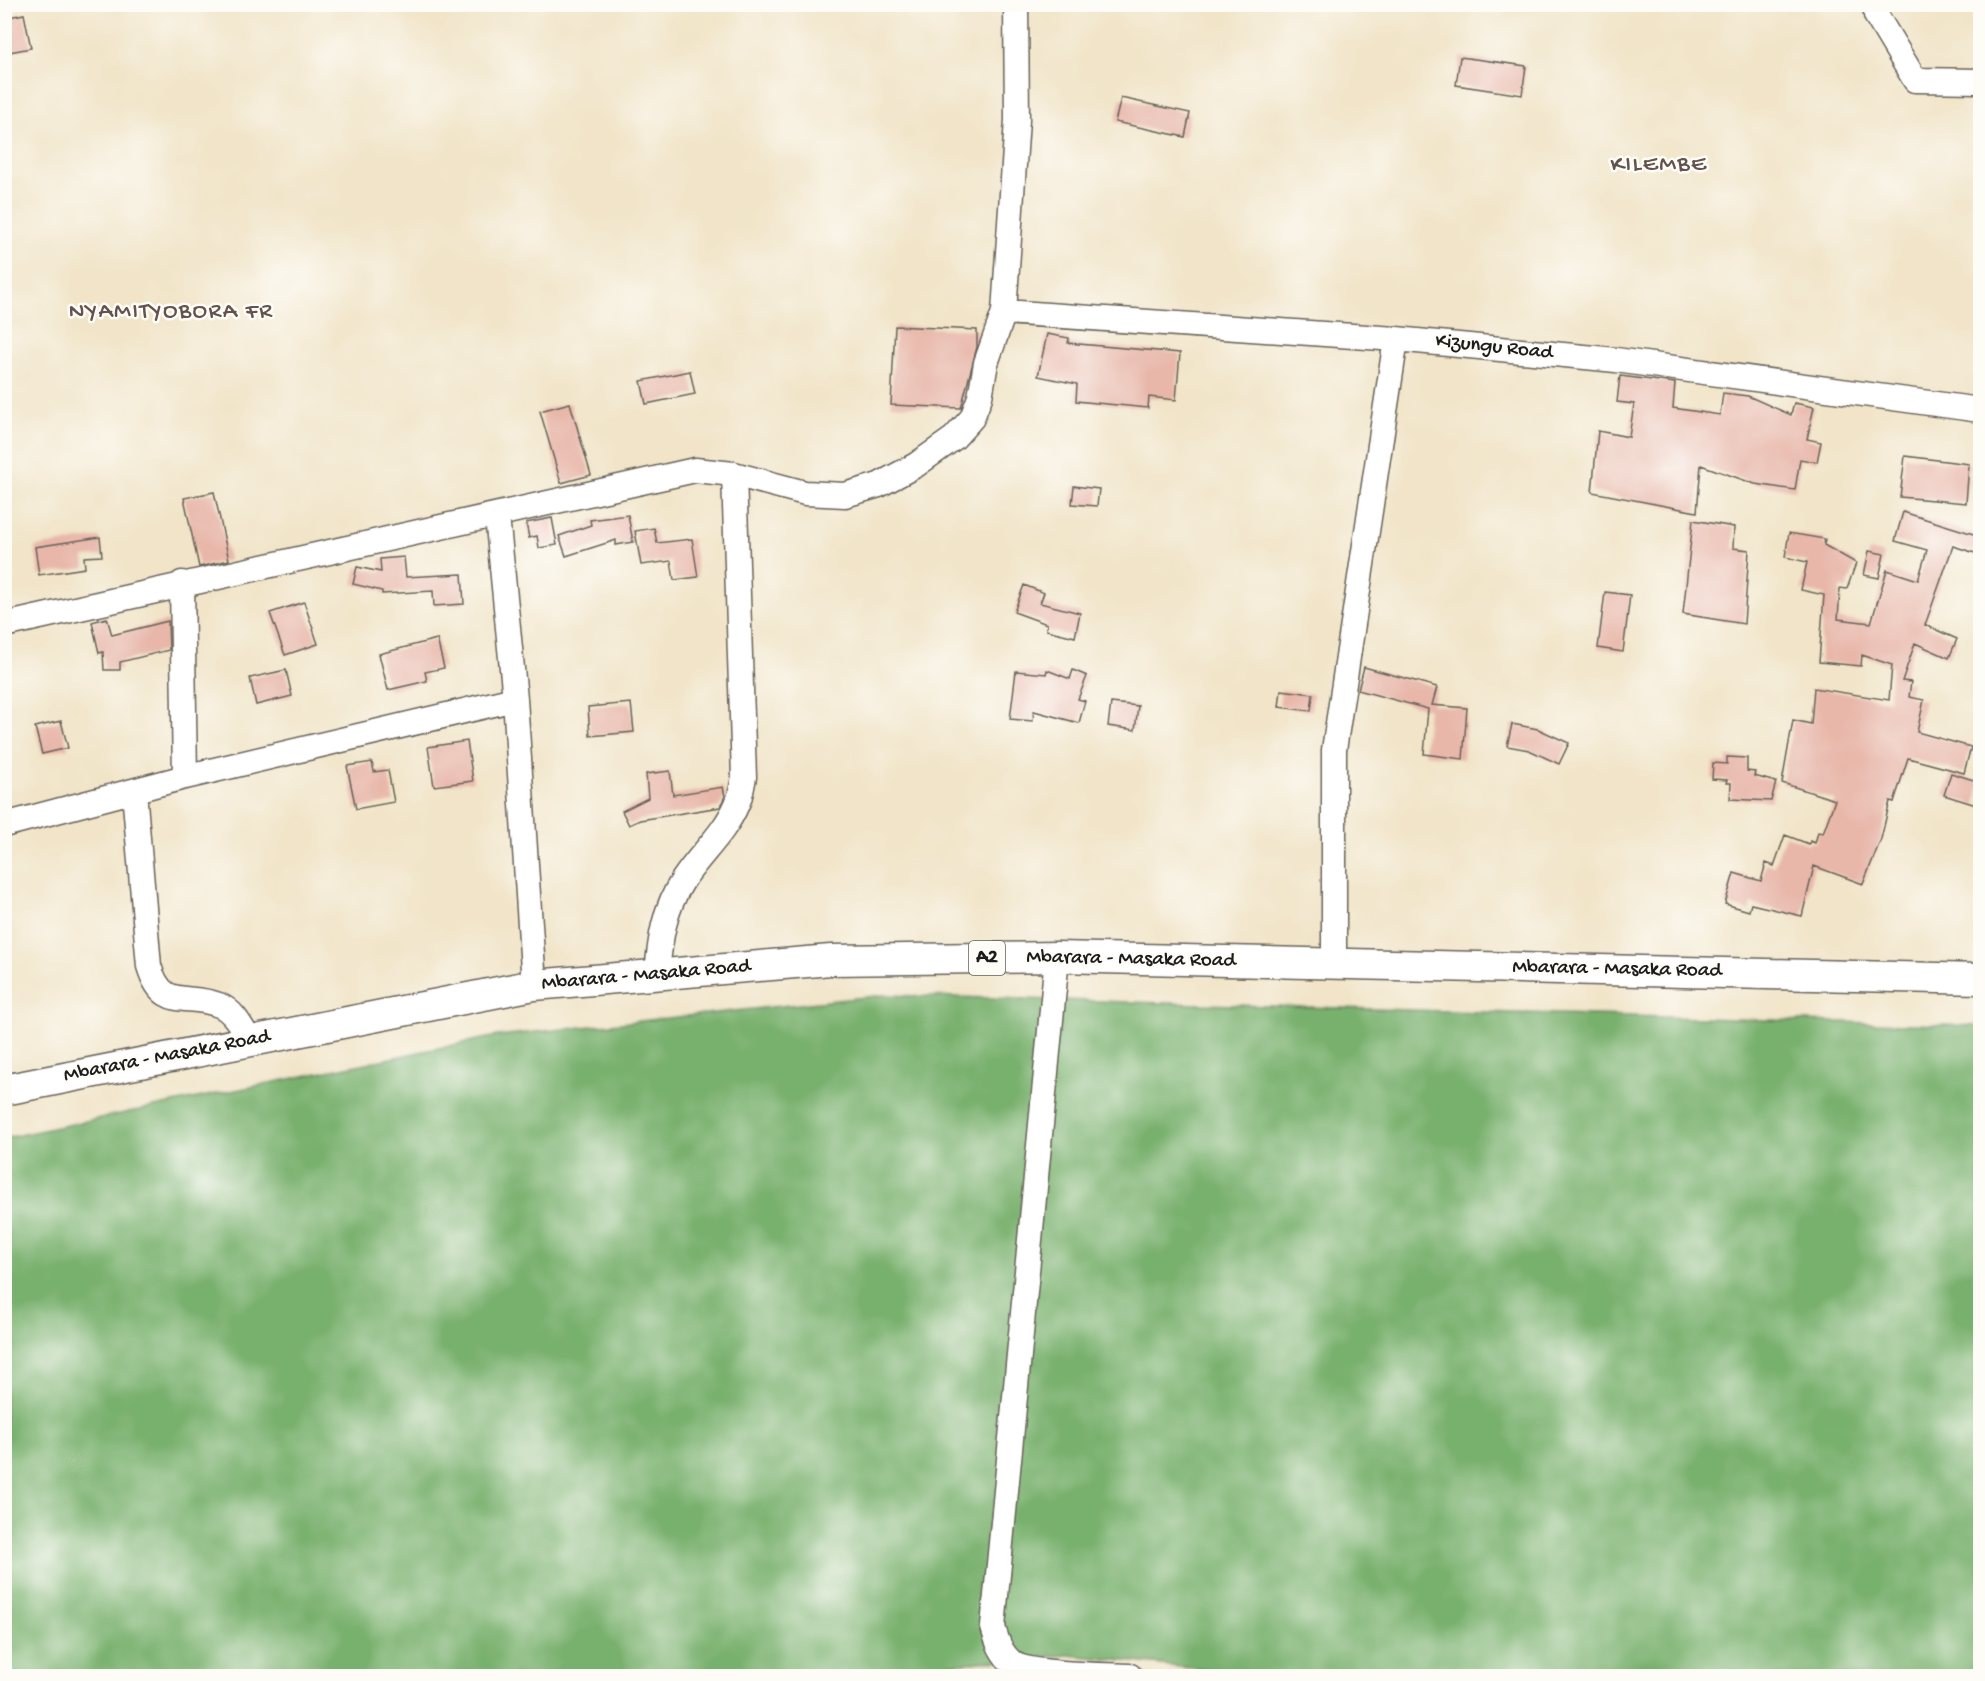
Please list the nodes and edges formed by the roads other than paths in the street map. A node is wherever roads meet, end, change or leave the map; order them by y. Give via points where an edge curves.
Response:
1 (1016, 4) edge
2 (1878, 4) edge
3 (1980, 81) edge
4 (1004, 312) junction
5 (1396, 339) junction
6 (1980, 410) edge
7 (734, 474) junction
8 (497, 516) junction
9 (182, 583) junction
10 (4, 625) edge
11 (515, 699) junction
12 (185, 777) junction
13 (134, 791) junction
14 (4, 825) edge
15 (1057, 957) junction
16 (1334, 964) junction
17 (657, 973) junction
18 (1980, 979) edge
19 (534, 985) junction
20 (250, 1041) junction
21 (4, 1090) edge
22 (1130, 1677) edge

1 - 4 street via 1017,120
2 - 3 street via 1876,15 1914,80
4 - 5 street, Kizungu Road
4 - 7 street via 972,418 954,438 916,465 879,485 845,495 805,493
5 - 6 street, Kizungu Road via 1616,360
5 - 16 street via 1335,750
7 - 8 street via 695,470
7 - 17 street via 744,777 738,804 682,881 671,904 661,930
8 - 9 street
8 - 11 street
9 - 10 street
9 - 12 street
11 - 12 street
11 - 19 street
12 - 13 street
13 - 14 street
13 - 20 street via 148,966 154,984 166,995 228,1010
15 - 16 main road, Mbarara - Masaka Road / A2
15 - 17 main road, Mbarara - Masaka Road / A2 via 831,960
15 - 22 street via 993,1627 997,1643 1015,1665
16 - 18 main road, Mbarara - Masaka Road / A2
17 - 19 main road, Mbarara - Masaka Road / A2
19 - 20 main road, Mbarara - Masaka Road / A2
20 - 21 main road, Mbarara - Masaka Road / A2

